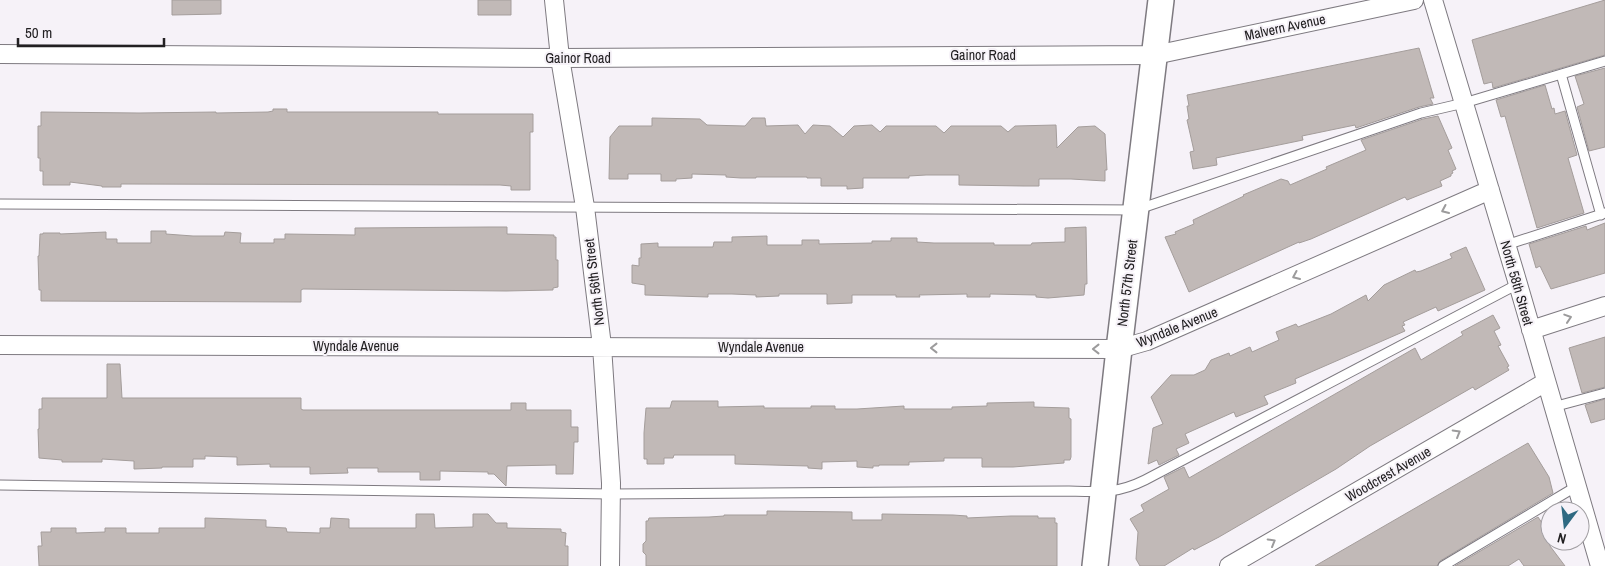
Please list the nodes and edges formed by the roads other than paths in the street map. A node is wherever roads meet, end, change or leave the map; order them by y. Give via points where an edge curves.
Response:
1 (554, 0) edge
2 (1161, 0) edge
3 (1414, 0) edge
4 (1433, 0) edge
5 (0, 54) edge
6 (1155, 55) junction
7 (560, 58) junction
8 (1605, 62) edge
9 (1561, 74) junction
10 (1464, 103) junction
11 (1490, 190) junction
12 (0, 204) edge
13 (585, 207) junction
14 (1136, 210) junction
15 (1603, 214) edge
16 (1506, 245) junction
17 (1518, 284) junction
18 (1605, 306) edge
19 (1531, 330) junction
20 (0, 345) edge
21 (602, 346) junction
22 (1119, 349) junction
23 (1546, 382) junction
24 (1605, 393) edge
25 (1553, 407) junction
26 (0, 485) edge
27 (1577, 486) junction
28 (1103, 492) junction
29 (611, 494) junction
30 (610, 566) edge
31 (1095, 566) edge
32 (1230, 566) edge
33 (1442, 566) edge
34 (1600, 566) edge

1 - 7 street, North 56th Street
2 - 6 street, North 57th Street
3 - 6 street, Malvern Avenue
4 - 10 street, North 58th Street
5 - 7 street, Gainor Road
6 - 7 street, Gainor Road
6 - 14 street, North 57th Street
7 - 13 street, North 56th Street
8 - 9 lane
9 - 10 lane
9 - 15 lane
10 - 11 street, North 58th Street
10 - 14 lane via 1421,113
11 - 16 street, North 58th Street
11 -> 22 street, Wyndale Avenue via 1147,342
12 - 13 lane
13 - 14 lane
13 - 21 street, North 56th Street
14 - 22 street, North 57th Street
15 - 16 lane
16 - 17 street, North 58th Street
17 - 19 street, North 58th Street
17 - 28 lane via 1145,480 1129,488
19 -> 18 street
19 - 23 street, North 58th Street
20 - 21 street, Wyndale Avenue
22 -> 21 street, Wyndale Avenue
21 - 29 street, North 56th Street
22 - 28 street, North 57th Street
23 - 25 street, North 58th Street
32 -> 23 street, Woodcrest Avenue
24 - 25 lane
25 - 27 street, North 58th Street
26 - 29 lane
27 - 33 lane
27 - 34 street, North 58th Street
28 - 29 lane
28 - 31 street, North 57th Street
29 - 30 street, North 56th Street

